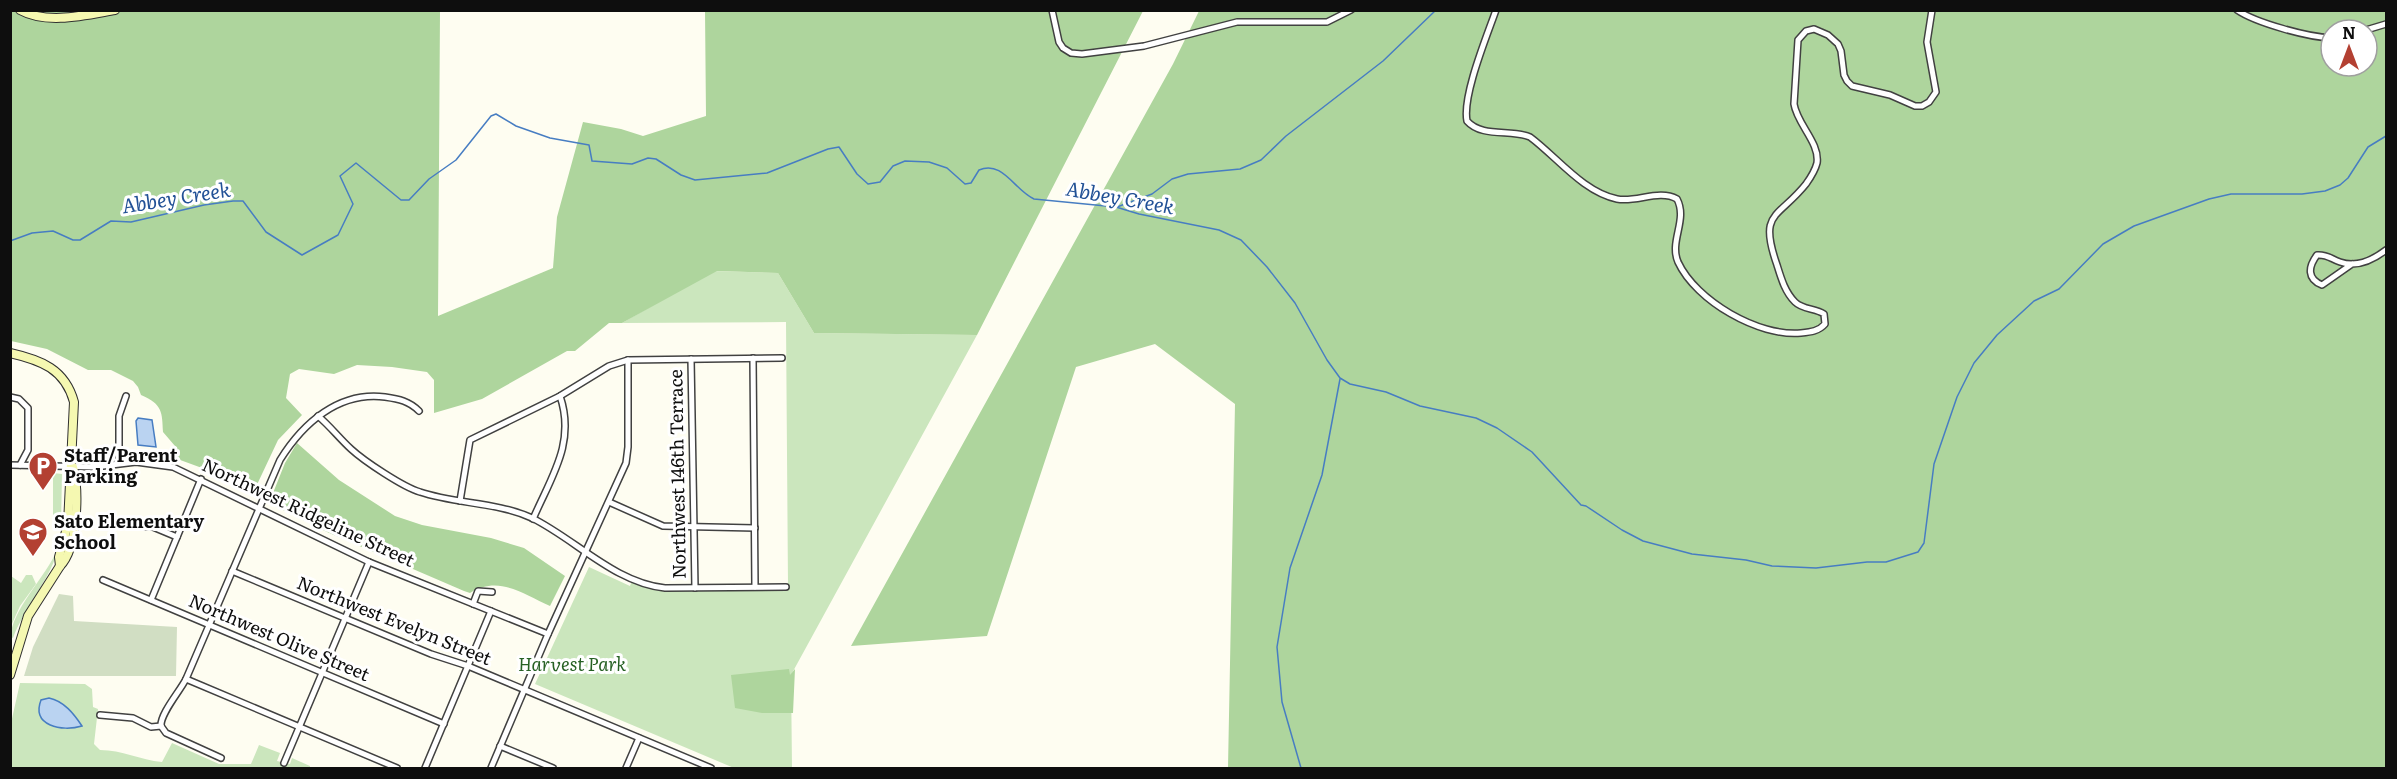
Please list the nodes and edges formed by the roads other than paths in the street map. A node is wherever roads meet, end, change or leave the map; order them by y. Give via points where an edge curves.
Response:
1 (20, 10) edge
2 (115, 10) edge
3 (1052, 10) edge
4 (1351, 10) edge
5 (1496, 10) edge
6 (1932, 10) edge
7 (2237, 10) edge
8 (2319, 35) edge
9 (2386, 250) edge
10 (2352, 264) junction
11 (10, 353) edge
12 (753, 358) junction
13 (782, 358) dead end
14 (691, 359) junction
15 (628, 360) junction
16 (126, 396) dead end
17 (560, 396) junction
18 (10, 397) edge
19 (419, 411) dead end
20 (318, 416) junction
21 (28, 450) junction
22 (119, 463) junction
23 (10, 465) edge
24 (20, 465) junction
25 (35, 465) junction
26 (72, 466) junction
27 (201, 478) junction
28 (460, 501) junction
29 (609, 502) junction
30 (259, 508) junction
31 (533, 519) junction
32 (113, 525) dead end
33 (693, 528) junction
34 (754, 528) junction
35 (177, 537) junction
36 (586, 552) junction
37 (369, 561) junction
38 (232, 571) junction
39 (103, 580) dead end
40 (755, 587) junction
41 (786, 587) dead end
42 (695, 588) junction
43 (492, 592) dead end
44 (151, 600) junction
45 (473, 604) junction
46 (491, 611) junction
47 (345, 618) junction
48 (209, 625) junction
49 (548, 634) junction
50 (468, 666) junction
51 (322, 673) junction
52 (10, 675) edge
53 (186, 679) junction
54 (524, 690) junction
55 (100, 715) dead end
56 (444, 724) junction
57 (161, 726) junction
58 (300, 727) junction
59 (639, 738) junction
60 (500, 746) junction
61 (221, 758) dead end
62 (284, 764) dead end
63 (398, 768) edge
64 (425, 768) edge
65 (491, 768) edge
66 (553, 768) edge
67 (626, 768) edge
68 (711, 768) edge

1 - 2 main road via 51,17
3 - 4 street via 1063,48 1082,54 1144,46 1237,22 1327,22
5 - 6 street via 1467,105 1467,121 1472,127 1530,137 1581,180 1607,196 1630,200 1665,195 1677,200 1682,213 1676,252 1683,270 1726,311 1784,334 1812,332 1826,324 1824,314 1802,307 1790,296 1769,241 1774,216 1812,176 1817,162 1815,149 1795,112 1798,40 1806,31 1822,31 1838,44 1844,75 1852,86 1922,106 1936,92 1927,42
7 - 8 street via 2246,16
9 - 10 street via 2368,261
10 - 10 street via 2317,255 2310,273 2322,285
11 - 26 main road via 48,365 68,385 74,402
12 - 13 street
12 - 14 street
12 - 34 street
14 - 15 street
14 - 33 street, Northwest 146th Terrace
15 - 17 street via 609,366
15 - 29 street via 626,463
16 - 22 street via 119,417
17 - 28 street via 470,440
17 - 31 street via 566,418 565,441
18 - 21 street via 25,404
19 - 20 street via 402,400 368,397 334,406
20 - 28 street via 354,452 404,485 421,493
20 - 30 street via 288,447
21 - 24 street
21 - 25 street
22 - 26 street, Northwest Ridgeline Street
22 - 27 street, Northwest Ridgeline Street via 165,464
23 - 24 street, Northwest Ridgeline Street
24 - 25 street, Northwest Ridgeline Street
25 - 26 street, Northwest Ridgeline Street
26 - 52 main road via 60,566 28,616
27 - 30 street, Northwest Ridgeline Street
27 - 35 street
28 - 31 street
29 - 33 street via 663,526
29 - 36 street
30 - 37 street, Northwest Ridgeline Street
30 - 38 street
31 - 36 street
32 - 35 street via 153,527
33 - 34 street
33 - 42 street, Northwest 146th Terrace
34 - 40 street
35 - 44 street
36 - 42 street via 648,585
36 - 49 street
37 - 45 street, Northwest Ridgeline Street
37 - 47 street
38 - 47 street, Northwest Evelyn Street
38 - 48 street
39 - 44 street, Northwest Olive Street
40 - 41 street
40 - 42 street
43 - 45 street via 478,591
44 - 48 street, Northwest Olive Street
45 - 46 street, Northwest Ridgeline Street
46 - 49 street, Northwest Ridgeline Street
46 - 50 street
47 - 50 street, Northwest Evelyn Street
47 - 51 street
48 - 51 street, Northwest Olive Street
48 - 53 street
49 - 54 street
50 - 54 street, Northwest Evelyn Street
50 - 56 street
51 - 56 street, Northwest Olive Street
51 - 58 street
53 - 57 street via 163,715
53 - 58 street
54 - 59 street, Northwest Evelyn Street
54 - 60 street
55 - 57 street
56 - 64 street
57 - 61 street via 166,733
58 - 62 street
58 - 63 street
59 - 67 street
59 - 68 street, Northwest Evelyn Street
60 - 65 street
60 - 66 street

